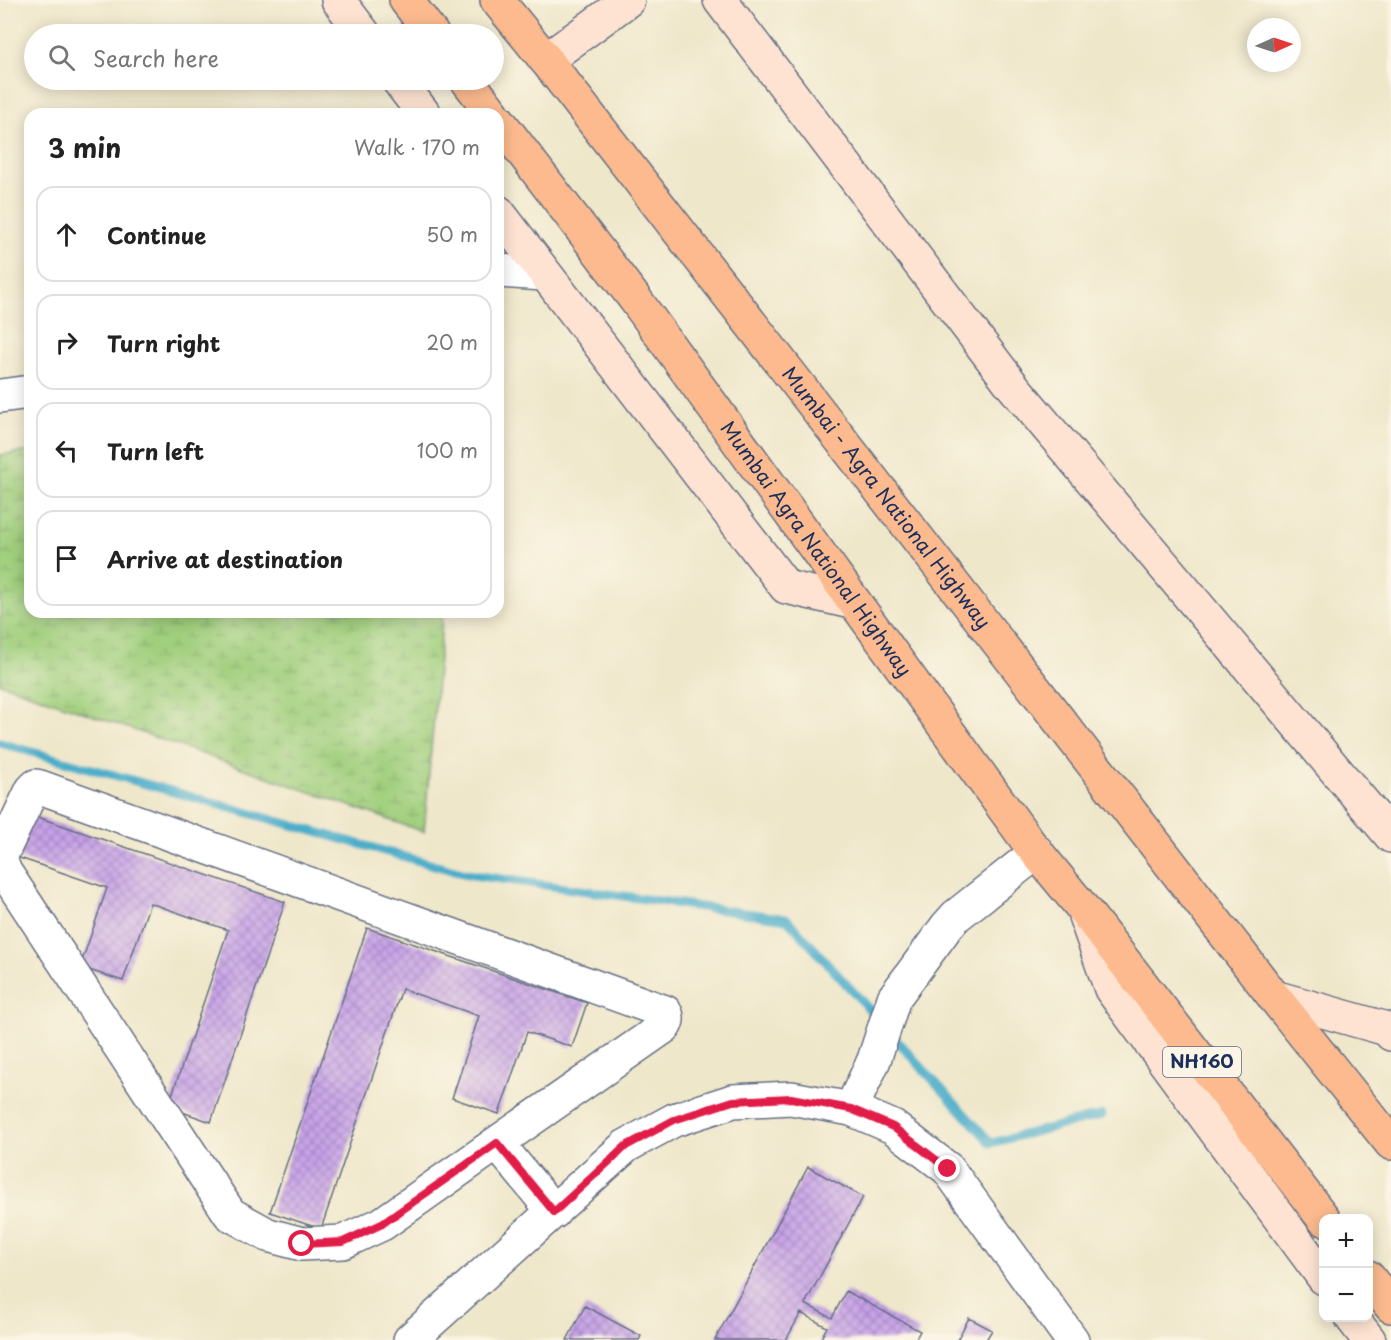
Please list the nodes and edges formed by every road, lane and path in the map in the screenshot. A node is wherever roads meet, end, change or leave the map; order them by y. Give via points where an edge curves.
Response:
1 (338, 0) edge
2 (406, 0) edge
3 (497, 0) edge
4 (628, 0) edge
5 (720, 0) edge
6 (356, 24) edge
7 (424, 24) edge
8 (546, 60) junction
9 (406, 90) edge
10 (475, 90) edge
11 (419, 108) edge
12 (488, 108) edge
13 (504, 128) edge
14 (504, 220) edge
15 (504, 271) edge
16 (544, 274) junction
17 (24, 393) edge
18 (0, 396) edge
19 (855, 603) junction
20 (1391, 836) edge
21 (1037, 852) junction
22 (1081, 906) junction
23 (1274, 997) junction
24 (1389, 1031) edge
25 (851, 1109) junction
26 (497, 1143) junction
27 (1391, 1143) edge
28 (554, 1212) junction
29 (1319, 1214) edge
30 (1319, 1273) edge
31 (1373, 1283) edge
32 (1391, 1306) edge
33 (1356, 1322) edge
34 (411, 1340) edge
35 (1072, 1340) edge
36 (1369, 1340) edge

1 - 6 street
2 - 7 highway
3 - 8 highway, Mumbai - Agra National Highway
4 - 8 street
5 - 20 street via 1012,385
8 - 23 highway, Mumbai - Agra National Highway
9 - 11 street
10 - 12 highway
13 - 19 highway, Mumbai Agra National Highway via 635,299
14 - 16 street
15 - 16 street
16 - 19 street via 786,587
17 - 18 street
19 - 21 highway, Mumbai Agra National Highway
21 - 22 highway, Mumbai Agra National Highway
21 - 25 street via 956,916 894,998
22 - 29 highway, NH160
22 - 30 street, Mumbai Agra National Highway via 1111,989
23 - 24 street
23 - 27 highway, Mumbai - Agra National Highway
25 - 28 street via 791,1098 733,1101 674,1120 626,1146
25 - 35 street via 893,1127 948,1169
26 - 26 street via 382,1224 343,1242 302,1244 268,1235 230,1214 5,872 2,853 32,790 40,787 665,1012 668,1016 664,1026
26 - 28 street
28 - 34 street
31 - 32 highway
33 - 36 street

